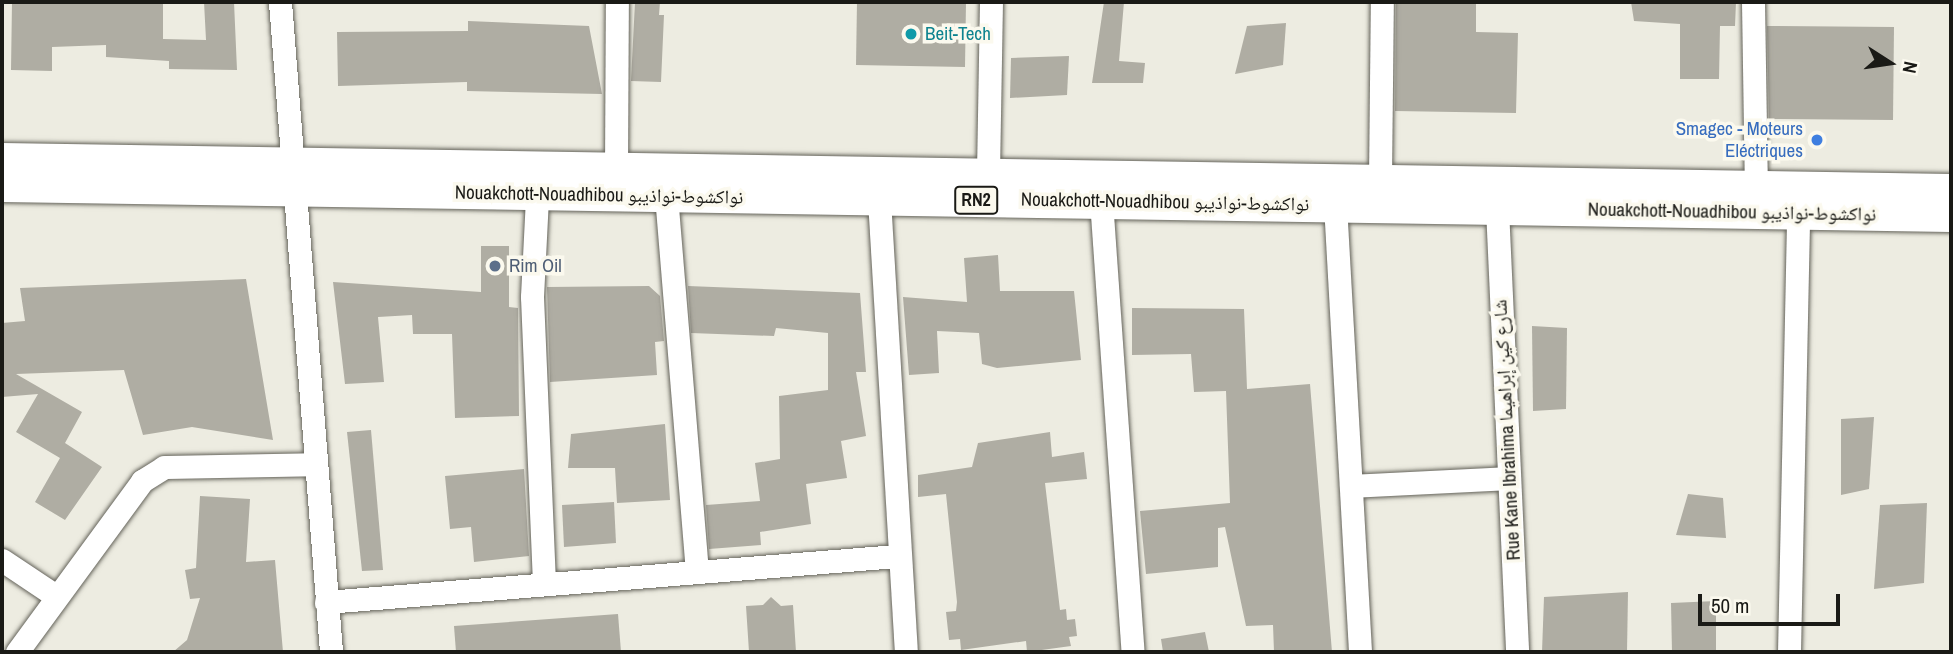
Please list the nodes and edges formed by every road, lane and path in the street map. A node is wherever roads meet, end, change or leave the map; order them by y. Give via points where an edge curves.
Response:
1 (280, 2) edge
2 (617, 2) edge
3 (992, 2) edge
4 (1382, 2) edge
5 (1753, 2) edge
6 (2, 159) edge
7 (616, 169) junction
8 (988, 173) junction
9 (294, 178) junction
10 (1380, 179) junction
11 (538, 180) junction
12 (1756, 185) junction
13 (2, 186) edge
14 (1951, 190) edge
15 (666, 195) junction
16 (879, 199) junction
17 (1101, 200) junction
18 (1335, 204) junction
19 (1497, 208) junction
20 (1798, 213) junction
21 (1951, 216) edge
22 (315, 464) junction
23 (1509, 478) junction
24 (1351, 486) junction
25 (896, 556) junction
26 (2, 560) edge
27 (697, 572) junction
28 (544, 584) junction
29 (56, 596) junction
30 (327, 602) junction
31 (17, 652) edge
32 (331, 652) edge
33 (906, 652) edge
34 (1133, 652) edge
35 (1360, 652) edge
36 (1517, 652) edge
37 (1789, 652) edge

1 - 9 street
2 - 7 street
3 - 8 street
4 - 10 street
5 - 12 street
6 - 9 highway, Nouakchott-Nouadhibou نواكشوط-نواذيبو / RN2
7 - 8 highway, Nouakchott-Nouadhibou نواكشوط-نواذيبو / RN2
7 - 11 highway, Nouakchott-Nouadhibou نواكشوط-نواذيبو / RN2
8 - 10 highway, Nouakchott-Nouadhibou نواكشوط-نواذيبو / RN2
9 - 11 highway, Nouakchott-Nouadhibou نواكشوط-نواذيبو / RN2
9 - 13 highway, Nouakchott-Nouadhibou نواكشوط-نواذيبو / RN2
9 - 22 street
10 - 12 highway, Nouakchott-Nouadhibou نواكشوط-نواذيبو / RN2
11 - 15 highway, Nouakchott-Nouadhibou نواكشوط-نواذيبو / RN2
11 - 28 street via 532,297
12 - 14 highway, Nouakchott-Nouadhibou نواكشوط-نواذيبو / RN2
15 - 16 highway, Nouakchott-Nouadhibou نواكشوط-نواذيبو / RN2
15 - 27 street
16 - 17 highway, Nouakchott-Nouadhibou نواكشوط-نواذيبو / RN2
16 - 25 street
17 - 18 highway, Nouakchott-Nouadhibou نواكشوط-نواذيبو / RN2
17 - 34 street
18 - 19 highway, Nouakchott-Nouadhibou نواكشوط-نواذيبو / RN2
18 - 24 street
19 - 20 highway, Nouakchott-Nouadhibou نواكشوط-نواذيبو / RN2
19 - 23 street, Rue Kane Ibrahima شارع كين إبراهيما
20 - 21 highway, Nouakchott-Nouadhibou نواكشوط-نواذيبو / RN2
20 - 37 street
22 - 29 street via 164,467 142,481
22 - 30 street
23 - 24 street
23 - 36 street, Rue Kane Ibrahima شارع كين إبراهيما
24 - 35 street
25 - 27 street
25 - 33 street
26 - 29 street
27 - 28 street
28 - 30 street
29 - 31 street
30 - 32 street

